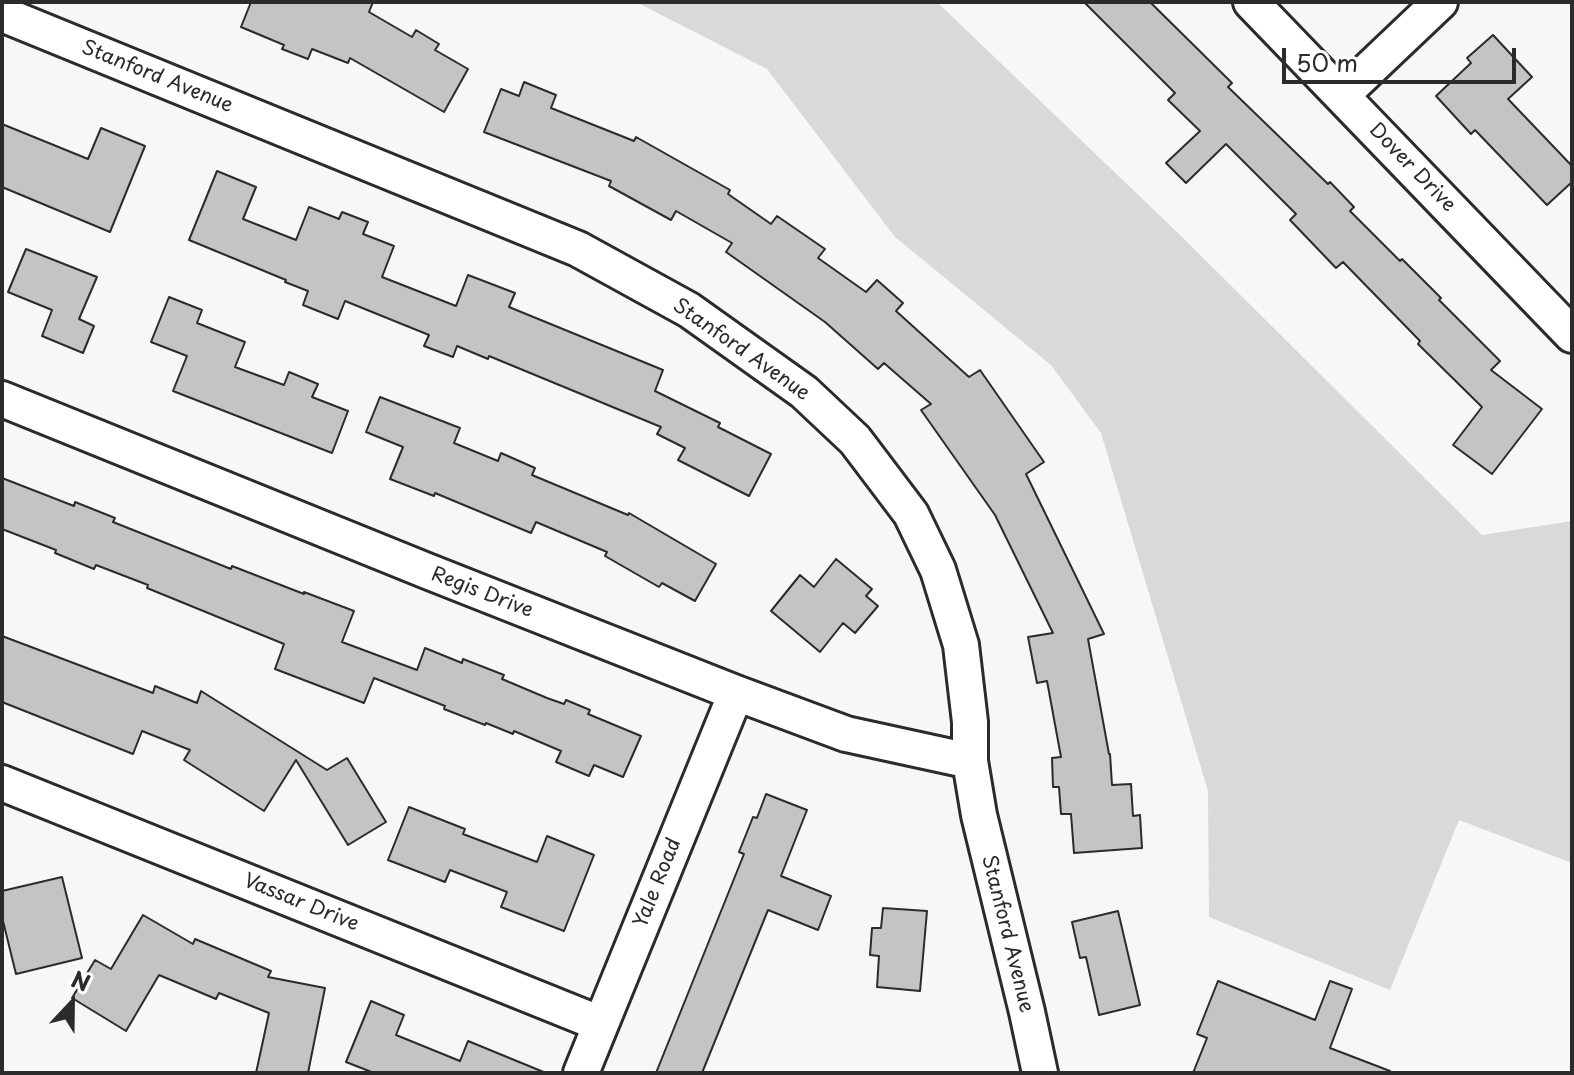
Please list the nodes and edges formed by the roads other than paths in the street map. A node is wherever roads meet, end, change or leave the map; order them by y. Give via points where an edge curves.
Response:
1 (1251, 2) edge
2 (1440, 2) edge
3 (2, 14) edge
4 (1342, 95) junction
5 (1572, 335) edge
6 (2, 399) edge
7 (736, 693) junction
8 (970, 761) junction
9 (2, 783) edge
10 (601, 1024) junction
11 (581, 1073) edge
12 (1040, 1073) edge

1 - 4 street, Dover Drive
2 - 4 street
3 - 8 street, Stanford Avenue via 578,249 689,310 804,392 855,440 911,514 938,570 961,645
4 - 5 street, Dover Drive
6 - 7 street, Regis Drive
7 - 8 street, Regis Drive via 846,734
7 - 10 street, Yale Road
8 - 12 street, Stanford Avenue
9 - 10 street, Vassar Drive
10 - 11 street, Yale Road

